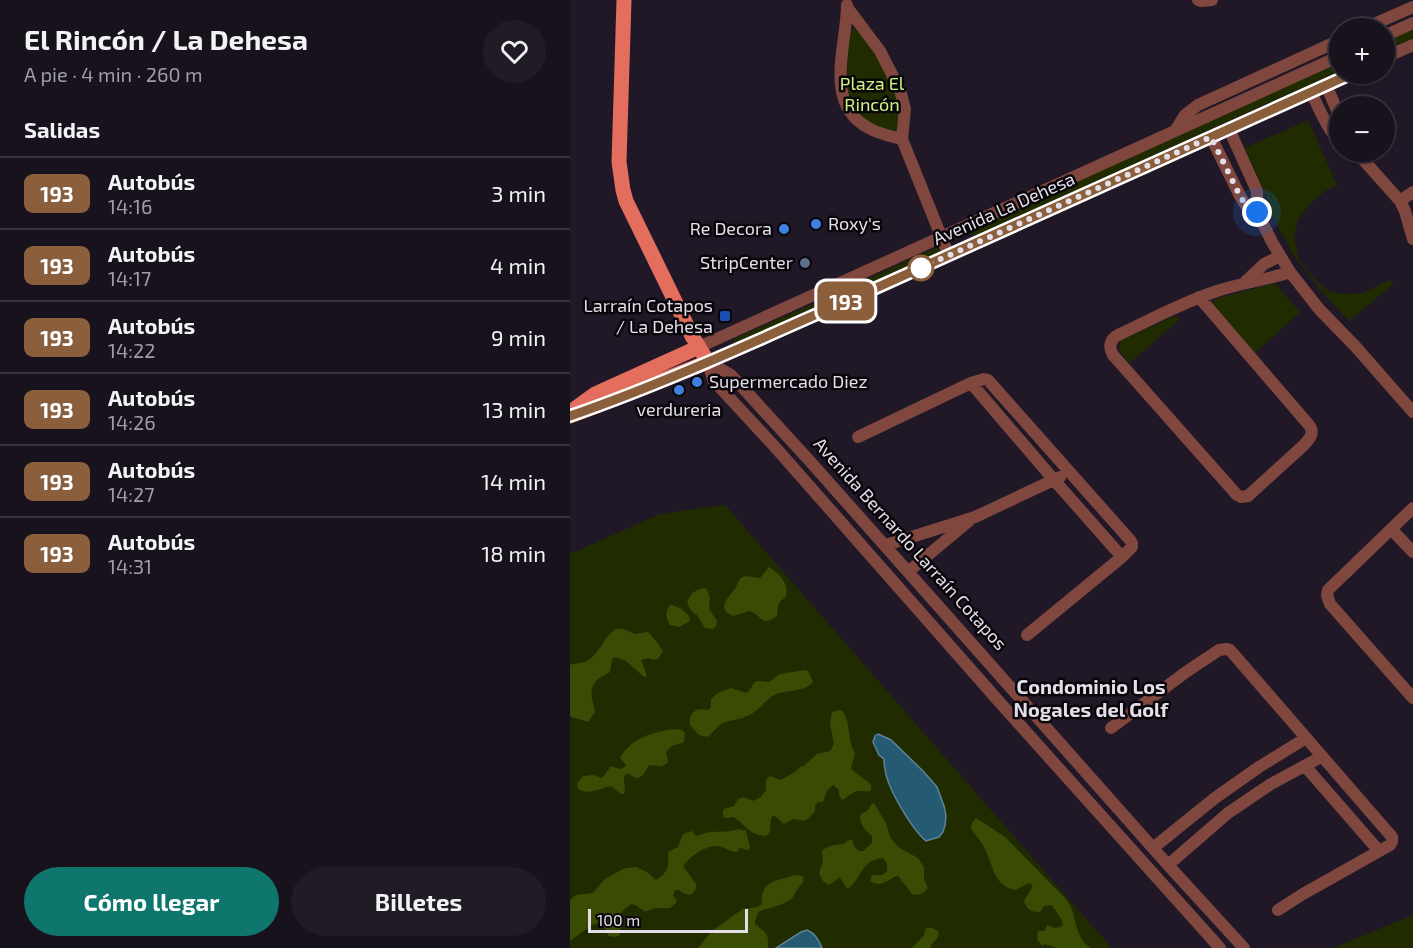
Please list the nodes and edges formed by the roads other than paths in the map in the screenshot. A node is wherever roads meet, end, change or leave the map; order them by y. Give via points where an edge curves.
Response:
1 (624, 0) edge
2 (1198, 0) edge
3 (1212, 0) edge
4 (847, 4) edge
5 (1413, 7) edge
6 (1388, 18) edge
7 (1413, 23) edge
8 (1395, 31) edge
9 (1329, 45) edge
10 (1413, 45) edge
11 (1395, 53) edge
12 (1329, 61) edge
13 (1329, 84) edge
14 (1326, 85) junction
15 (1311, 92) junction
16 (1329, 96) edge
17 (1329, 114) edge
18 (1229, 129) junction
19 (1174, 131) junction
20 (1211, 137) junction
21 (902, 139) junction
22 (1364, 162) edge
23 (1246, 166) junction
24 (1230, 175) junction
25 (1413, 192) edge
26 (1400, 201) junction
27 (1257, 212) junction
28 (941, 237) junction
29 (1413, 239) edge
30 (949, 256) junction
31 (1280, 256) junction
32 (1290, 272) junction
33 (1244, 283) junction
34 (1199, 297) junction
35 (699, 347) junction
36 (708, 362) junction
37 (972, 383) junction
38 (1413, 412) edge
39 (570, 414) edge
40 (858, 437) dead end
41 (808, 459) junction
42 (795, 469) junction
43 (1069, 472) junction
44 (1054, 480) junction
45 (834, 488) junction
46 (821, 499) junction
47 (1413, 508) edge
48 (975, 517) junction
49 (1392, 530) junction
50 (886, 545) junction
51 (1413, 552) edge
52 (1122, 557) junction
53 (909, 571) junction
54 (1027, 635) dead end
55 (1016, 693) junction
56 (1413, 698) edge
57 (1002, 705) junction
58 (1111, 728) dead end
59 (1306, 738) junction
60 (1322, 757) junction
61 (1305, 766) junction
62 (1153, 848) junction
63 (1379, 851) junction
64 (1168, 865) junction
65 (1278, 910) dead end
66 (1221, 948) edge
67 (1244, 948) edge

1 - 35 main road, Avenida Bernardo Larraín Cotapos via 620,179 626,201
2 - 3 street
4 - 21 street via 880,51 900,90 905,109
4 - 21 street via 840,71 846,106 869,129
5 - 6 street
7 - 8 street
9 - 19 street via 1198,105
10 - 11 street
12 - 19 street, Avenida La Dehesa
13 - 14 street, Avenida La Dehesa
14 - 15 street, Avenida La Dehesa
14 - 16 street
15 - 17 street
15 - 18 street, Avenida La Dehesa
18 - 20 street, Avenida La Dehesa
18 - 23 street
19 - 28 street, Avenida La Dehesa
20 - 24 street
20 - 30 street, Avenida La Dehesa
21 - 28 street
22 - 26 street
23 - 24 street via 1239,174
23 - 27 street via 1258,194
24 - 27 street via 1244,202
25 - 26 street
26 - 29 street
27 - 31 street
28 - 30 street
28 - 35 street, Avenida La Dehesa
30 - 36 street, Avenida La Dehesa
31 - 32 street
31 - 33 street via 1264,264
32 - 33 street
32 - 38 street
33 - 34 street
34 - 34 street via 1114,337 1110,350 1237,495 1248,496 1304,445 1312,431
35 - 36 main road, Avenida Bernardo Larraín Cotapos
35 - 39 main road, Avenida La Dehesa via 595,394
36 - 39 main road, Avenida La Dehesa
36 - 41 street, Avenida Bernardo Larraín Cotapos via 731,375
36 - 42 street, Avenida Bernardo Larraín Cotapos via 713,380
37 - 40 street
37 - 43 street via 988,380
37 - 44 street
41 - 42 street
41 - 45 street, Avenida Bernardo Larraín Cotapos
42 - 46 street, Avenida Bernardo Larraín Cotapos
43 - 44 street
43 - 52 street via 1131,542 1132,547
44 - 48 street
44 - 52 street
45 - 46 street
45 - 50 street, Avenida Bernardo Larraín Cotapos
46 - 57 street, Avenida Bernardo Larraín Cotapos
47 - 49 street
48 - 50 street
48 - 53 street
49 - 51 street
49 - 56 street via 1327,595 1330,604
50 - 53 street, Avenida Bernardo Larraín Cotapos
52 - 54 street
53 - 55 street, Avenida Bernardo Larraín Cotapos
55 - 57 street
55 - 62 street, Avenida Bernardo Larraín Cotapos
57 - 66 street, Avenida Bernardo Larraín Cotapos
58 - 59 street via 1186,672 1219,650 1227,649
59 - 60 street
59 - 62 street via 1215,798
60 - 61 street
60 - 63 street via 1391,835 1390,845
61 - 63 street
61 - 64 street via 1228,813
62 - 64 street, Avenida Bernardo Larraín Cotapos
63 - 65 street
64 - 67 street, Avenida Bernardo Larraín Cotapos

